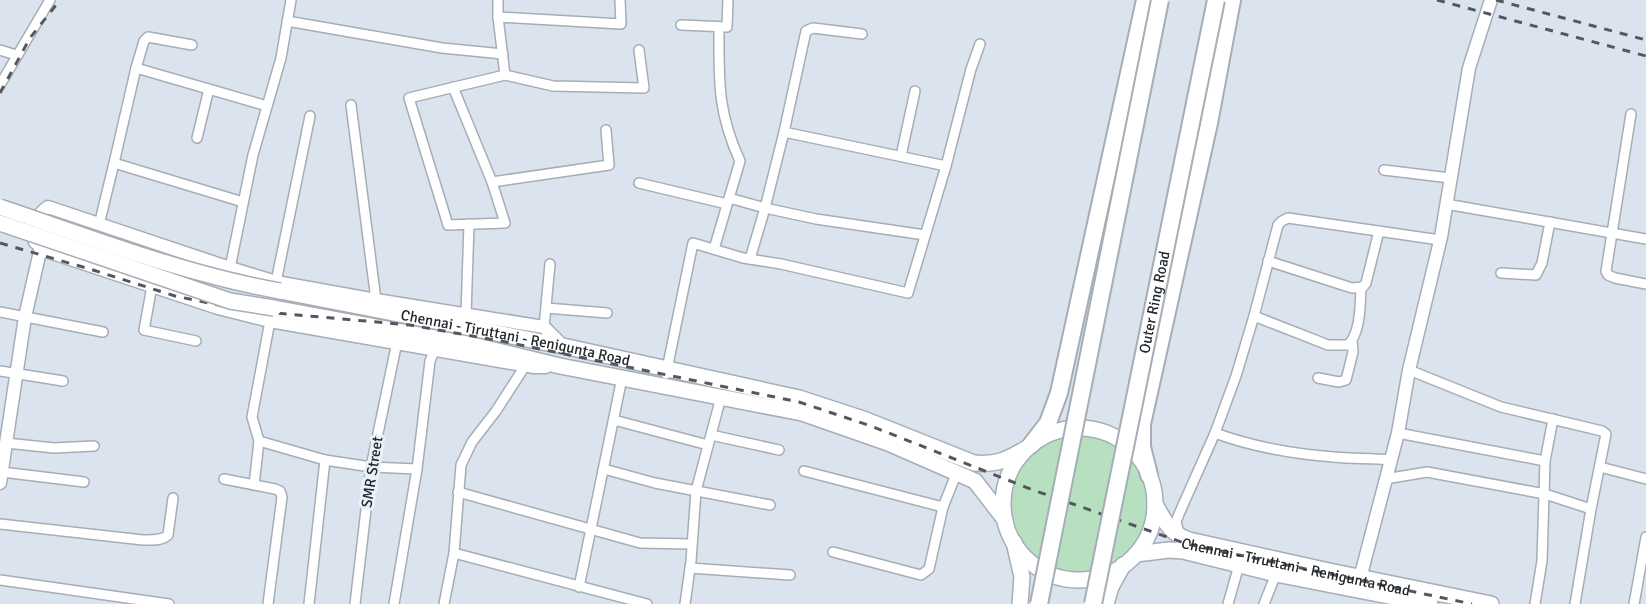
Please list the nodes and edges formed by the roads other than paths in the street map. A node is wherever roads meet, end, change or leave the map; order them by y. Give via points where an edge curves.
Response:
1 (50, 0) edge
2 (291, 0) edge
3 (498, 0) edge
4 (620, 0) edge
5 (728, 0) edge
6 (1145, 0) edge
7 (1160, 0) edge
8 (1216, 0) edge
9 (1232, 0) edge
10 (1491, 0) edge
11 (498, 17) junction
12 (287, 21) junction
13 (681, 26) dead end
14 (719, 27) junction
15 (862, 34) dead end
16 (980, 44) dead end
17 (192, 45) dead end
18 (0, 50) edge
19 (639, 50) dead end
20 (502, 54) junction
21 (16, 55) junction
22 (136, 68) junction
23 (505, 75) junction
24 (0, 85) edge
25 (453, 87) junction
26 (208, 89) junction
27 (915, 91) dead end
28 (351, 105) dead end
29 (267, 106) junction
30 (1631, 114) dead end
31 (310, 116) dead end
32 (606, 130) dead end
33 (784, 132) junction
34 (197, 138) dead end
35 (901, 156) junction
36 (114, 163) junction
37 (946, 166) junction
38 (1384, 170) dead end
39 (1450, 178) junction
40 (492, 182) junction
41 (639, 183) dead end
42 (728, 201) junction
43 (243, 202) junction
44 (1446, 204) junction
45 (0, 207) edge
46 (765, 208) junction
47 (1550, 222) junction
48 (0, 223) edge
49 (469, 224) junction
50 (99, 225) junction
51 (1379, 231) junction
52 (1611, 233) junction
53 (925, 235) junction
54 (1646, 239) edge
55 (1440, 240) junction
56 (41, 247) junction
57 (714, 249) junction
58 (750, 259) junction
59 (1268, 261) junction
60 (550, 264) dead end
61 (230, 268) junction
62 (1501, 273) dead end
63 (1646, 284) edge
64 (152, 286) junction
65 (278, 286) junction
66 (1361, 287) junction
67 (376, 300) junction
68 (546, 308) junction
69 (0, 312) edge
70 (607, 313) dead end
71 (272, 314) junction
72 (466, 315) junction
73 (1254, 316) junction
74 (26, 317) junction
75 (544, 327) junction
76 (103, 332) dead end
77 (196, 341) dead end
78 (1352, 341) junction
79 (398, 342) junction
80 (563, 346) junction
81 (435, 349) junction
82 (525, 366) junction
83 (560, 366) junction
84 (667, 369) junction
85 (1409, 370) junction
86 (0, 371) edge
87 (17, 374) junction
88 (622, 378) junction
89 (1318, 378) dead end
90 (63, 381) dead end
91 (664, 385) junction
92 (721, 397) junction
93 (1553, 419) junction
94 (614, 420) junction
95 (1215, 433) junction
96 (1398, 434) junction
97 (711, 435) junction
98 (259, 441) junction
99 (6, 442) junction
100 (708, 445) junction
101 (94, 446) dead end
102 (1029, 447) junction
103 (779, 450) dead end
104 (325, 460) junction
105 (1390, 460) junction
106 (1545, 461) junction
107 (371, 467) junction
108 (1600, 467) junction
109 (417, 469) junction
110 (604, 469) junction
111 (804, 471) dead end
112 (957, 472) junction
113 (1149, 475) junction
114 (1, 478) edge
115 (224, 479) dead end
116 (1386, 479) junction
117 (1646, 479) edge
118 (84, 482) dead end
119 (254, 485) junction
120 (696, 491) junction
121 (458, 492) junction
122 (1545, 494) junction
123 (173, 498) dead end
124 (1155, 504) junction
125 (770, 505) dead end
126 (943, 507) junction
127 (1591, 509) junction
128 (1005, 520) junction
129 (0, 524) edge
130 (591, 530) junction
131 (1646, 537) edge
132 (1182, 538) junction
133 (1014, 542) junction
134 (692, 544) junction
135 (833, 552) dead end
136 (454, 554) junction
137 (1136, 554) junction
138 (1123, 565) junction
139 (1239, 565) junction
140 (690, 568) junction
141 (1276, 574) junction
142 (790, 575) dead end
143 (0, 580) edge
144 (1358, 584) junction
145 (579, 586) junction
146 (1109, 599) edge
147 (169, 604) edge
148 (268, 604) edge
149 (309, 604) edge
150 (355, 604) edge
151 (394, 604) edge
152 (444, 604) edge
153 (646, 604) edge
154 (685, 604) edge
155 (1020, 604) edge
156 (1039, 604) edge
157 (1093, 604) edge
158 (1228, 604) edge
159 (1264, 604) edge
160 (1425, 604) edge
161 (1491, 604) edge
162 (1535, 604) edge
163 (1575, 604) edge
164 (1634, 604) edge

1 - 21 street
2 - 12 street
3 - 11 street
4 - 11 street via 621,24
5 - 14 street via 727,27
6 - 102 highway via 1059,393 1048,423
7 - 156 highway, bridge
8 - 157 highway, Outer Ring Road, bridge
9 - 113 highway via 1209,123 1142,424 1142,447
10 - 39 street via 1467,75
11 - 20 street
12 - 20 street via 442,48
12 - 29 street
13 - 14 street
14 - 42 street via 720,92 729,136 740,161
15 - 33 street via 813,28 806,31
16 - 37 street
17 - 22 street via 148,37
18 - 21 street
19 - 23 street via 644,88 553,86
20 - 23 street
21 - 24 street
22 - 26 street
22 - 36 street
23 - 25 street
25 - 40 street
25 - 49 street via 409,98 448,225
26 - 29 street
26 - 34 street
27 - 35 street
28 - 67 street
29 - 43 street
30 - 52 street
31 - 65 street
32 - 40 street via 609,165
33 - 35 street
33 - 46 street
35 - 37 street
36 - 43 street
36 - 50 street
37 - 53 street
38 - 39 street
39 - 44 street
40 - 49 street via 504,223
41 - 42 street
42 - 46 street
42 - 57 street
43 - 61 street
44 - 47 street
44 - 55 street
45 - 65 main road, Chennai - Tiruttani - Renigunta Road, bridge via 238,284
46 - 53 street
46 - 58 street
47 - 52 street
47 - 62 street via 1536,275
48 - 71 main road, Chennai - Tiruttani - Renigunta Road, bridge
49 - 72 street
50 - 56 street via 48,207 39,214 33,228 35,242
50 - 61 street
51 - 55 street
51 - 59 street via 1288,218 1278,225
51 - 66 street via 1366,283
52 - 54 street
52 - 63 street via 1608,275
53 - 58 street via 908,293
55 - 85 street
56 - 64 street
56 - 74 street
57 - 58 street
57 - 84 street via 693,243
59 - 66 street via 1352,288
59 - 73 street
60 - 68 street
61 - 65 street
64 - 71 street via 218,308
64 - 77 street via 144,330
65 - 67 street
65 - 80 main road, Chennai - Tiruttani - Renigunta Road
66 - 78 street
67 - 72 street
68 - 70 street
68 - 75 street
69 - 74 street
71 - 79 street
71 - 83 main road, Chennai - Tiruttani - Renigunta Road via 468,344
71 - 98 street via 252,417
72 - 75 street
73 - 78 street via 1328,345 1348,345
73 - 95 street
74 - 76 street
74 - 87 street
75 - 80 street
78 - 89 street via 1346,381
79 - 81 street
79 - 107 street, SMR Street
80 - 84 main road, Chennai - Tiruttani - Renigunta Road
81 - 82 street
81 - 109 street via 430,361
82 - 83 street
82 - 121 street via 472,442 461,465
83 - 88 main road, Chennai - Tiruttani - Renigunta Road
84 - 91 street
84 - 102 main road, Chennai - Tiruttani - Renigunta Road via 800,398 974,463 1005,461
85 - 93 street via 1502,407
85 - 96 street
86 - 87 street
87 - 90 street
87 - 99 street
88 - 91 main road, Chennai - Tiruttani - Renigunta Road
88 - 94 street
91 - 92 main road, Chennai - Tiruttani - Renigunta Road
92 - 97 street
92 - 112 main road, Chennai - Tiruttani - Renigunta Road via 802,413
93 - 106 street
93 - 108 street via 1606,434
94 - 100 street
94 - 110 street
95 - 105 street via 1247,445
95 - 132 street via 1176,522
96 - 105 street
96 - 106 street
97 - 100 street
97 - 103 street
98 - 104 street
98 - 119 street
99 - 101 street
99 - 114 street
100 - 120 street
102 - 113 main road, Chennai - Tiruttani - Renigunta Road via 1062,430 1101,431 1134,452
102 - 128 main road, Chennai - Tiruttani - Renigunta Road via 1013,467 1005,489
104 - 107 street
104 - 149 street
105 - 116 street
106 - 122 street
107 - 109 street
107 - 150 street, SMR Street
108 - 117 street
108 - 127 street
109 - 151 street
110 - 120 street
110 - 130 street
111 - 126 street
112 - 126 street
112 - 128 main road, Chennai - Tiruttani - Renigunta Road via 975,481
113 - 124 main road, Chennai - Tiruttani - Renigunta Road
114 - 118 street
115 - 119 street
116 - 122 street via 1427,472
116 - 144 street
119 - 148 street via 280,491 282,497
120 - 125 street
120 - 134 street
121 - 130 street
121 - 136 street
122 - 127 street
122 - 162 street via 1542,561
123 - 129 street via 168,535 157,540
124 - 132 main road, Chennai - Tiruttani - Renigunta Road via 1168,526
124 - 137 main road, Chennai - Tiruttani - Renigunta Road via 1150,531
126 - 135 street via 928,569 921,575
127 - 163 street
128 - 133 main road, Chennai - Tiruttani - Renigunta Road
130 - 134 street via 640,543
130 - 145 street
131 - 164 street
132 - 144 main road, Chennai - Tiruttani - Renigunta Road
133 - 138 main road, Chennai - Tiruttani - Renigunta Road via 1029,560 1060,577 1095,578
133 - 155 main road via 1022,578
134 - 140 street
136 - 145 street
136 - 152 street
137 - 138 main road, Chennai - Tiruttani - Renigunta Road
137 - 139 main road, Chennai - Tiruttani - Renigunta Road via 1176,550
138 - 146 main road
139 - 141 main road, Chennai - Tiruttani - Renigunta Road
139 - 158 street
140 - 142 street
140 - 154 street
141 - 144 main road, Chennai - Tiruttani - Renigunta Road
141 - 159 street
143 - 147 street
144 - 160 main road, Chennai - Tiruttani - Renigunta Road
144 - 161 main road, Chennai - Tiruttani - Renigunta Road
145 - 153 street

